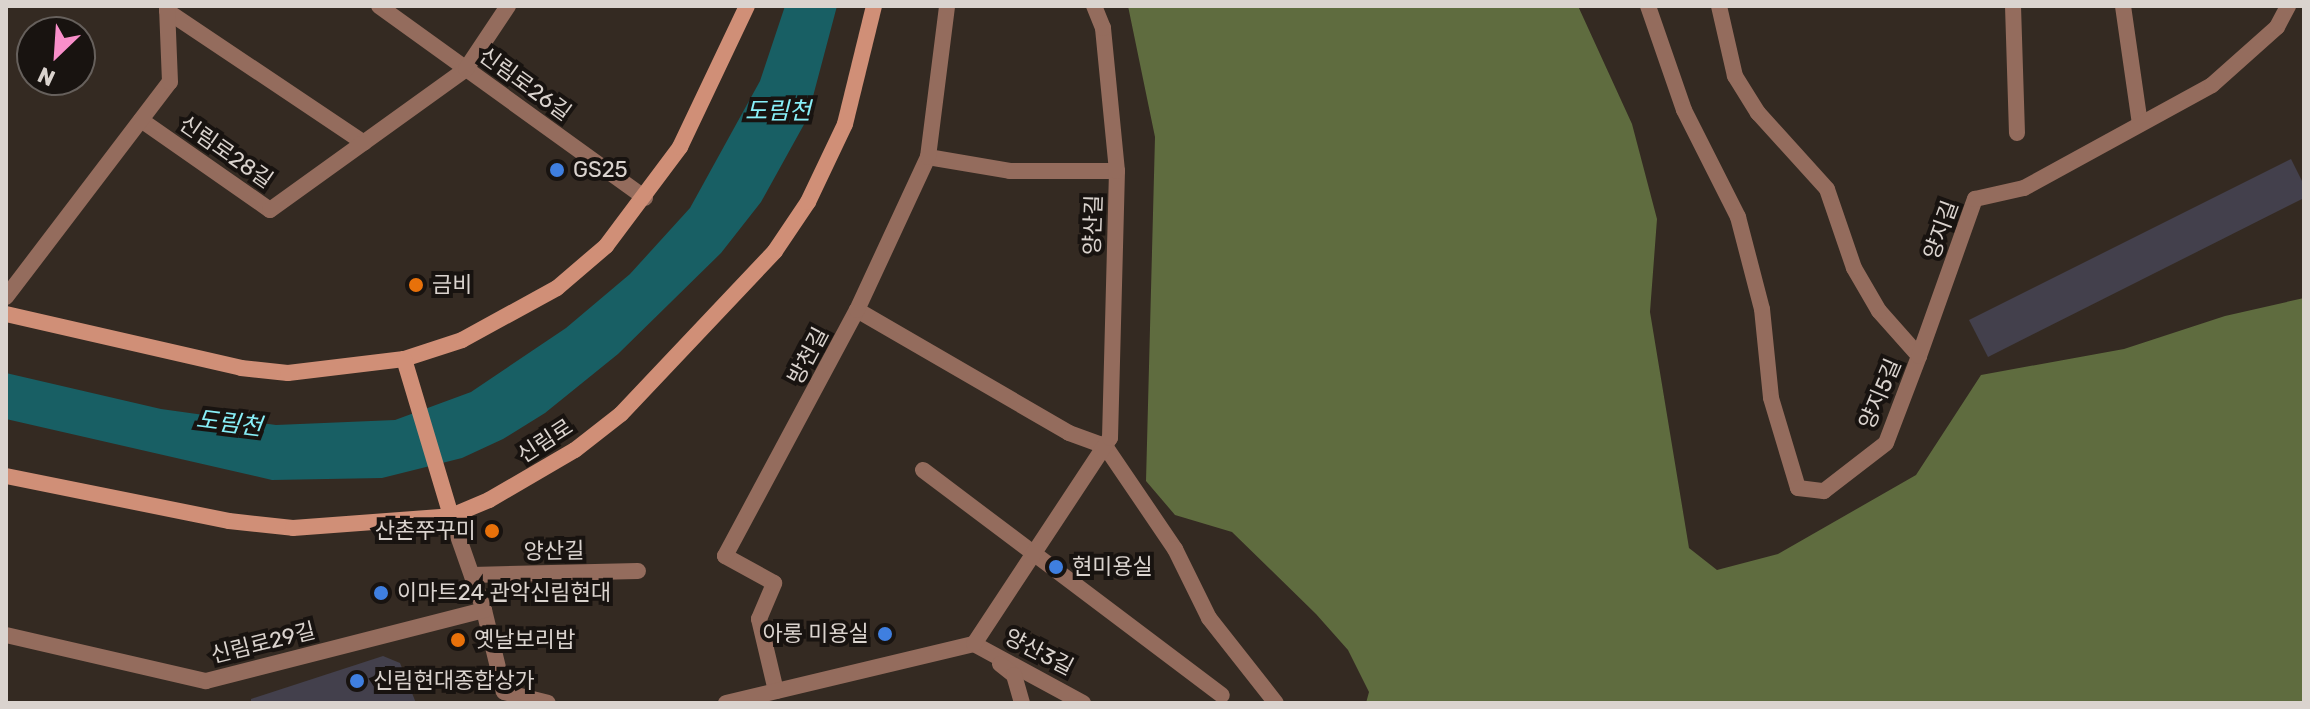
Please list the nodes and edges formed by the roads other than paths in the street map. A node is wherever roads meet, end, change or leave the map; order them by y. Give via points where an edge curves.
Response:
1 (379, 6) edge
2 (508, 6) edge
3 (747, 6) edge
4 (874, 6) edge
5 (947, 6) edge
6 (1094, 6) edge
7 (1648, 6) edge
8 (1719, 6) edge
9 (2013, 6) edge
10 (2123, 6) edge
11 (2288, 6) edge
12 (167, 8) edge
13 (466, 69) junction
14 (141, 120) junction
15 (2140, 124) junction
16 (2017, 133) dead end
17 (364, 143) junction
18 (928, 157) junction
19 (1117, 171) junction
20 (645, 198) junction
21 (6, 297) edge
22 (857, 310) junction
23 (6, 314) edge
24 (1919, 356) junction
25 (404, 359) junction
26 (1105, 446) junction
27 (923, 470) dead end
28 (6, 476) edge
29 (451, 516) junction
30 (1035, 550) junction
31 (638, 571) dead end
32 (472, 575) junction
33 (484, 610) junction
34 (6, 635) edge
35 (974, 644) junction
36 (776, 691) junction
37 (1222, 695) dead end
38 (548, 703) edge
39 (726, 703) edge
40 (1022, 703) edge
41 (1083, 703) edge
42 (1276, 703) edge

1 - 13 street, 신림로26길
2 - 13 street
3 - 20 main road, bridge via 717,77
4 - 29 main road, 신림로 via 845,124 808,202 775,251 621,414 526,480
5 - 18 street, 방천길
6 - 19 street, 양산길 via 1103,28
7 - 24 street, 양지5길 via 1684,110 1738,217 1762,309 1771,398 1798,488 1824,491 1886,443
8 - 24 street, 양지5길 via 1735,76 1758,113 1827,189 1854,268 1879,311
9 - 16 street
10 - 15 street
11 - 15 street, 양지길 via 2277,27 2212,85
12 - 14 street, 신림로28길 via 170,82
12 - 17 street, 신림로28길
13 - 17 street, 신림로28길
13 - 20 street, 신림로26길
14 - 17 street, 신림로28길 via 270,210
14 - 21 street, 신림로28길
15 - 24 street, 양지길 via 2024,188 1975,199
18 - 19 street via 1010,171
18 - 22 street, 방천길
19 - 26 street, 양산길 via 1110,438
20 - 25 main road, bridge via 606,246 557,288 474,335
22 - 26 street via 1069,433
22 - 36 street, 방천길 via 725,556 774,583 759,619
23 - 25 main road, bridge via 241,368 333,370
25 - 29 main road, bridge
26 - 30 street, 양산길
26 - 42 street via 1169,537 1209,618
27 - 30 street
28 - 29 main road, 신림로 via 229,521 293,528
29 - 32 street
30 - 35 street, 양산길
30 - 37 street
31 - 32 street, 양산길
32 - 33 street
33 - 34 street, 신림로29길 via 206,681
33 - 38 street via 504,692
35 - 36 street
35 - 40 street via 1014,675
35 - 41 street, 양산3길
36 - 39 street

